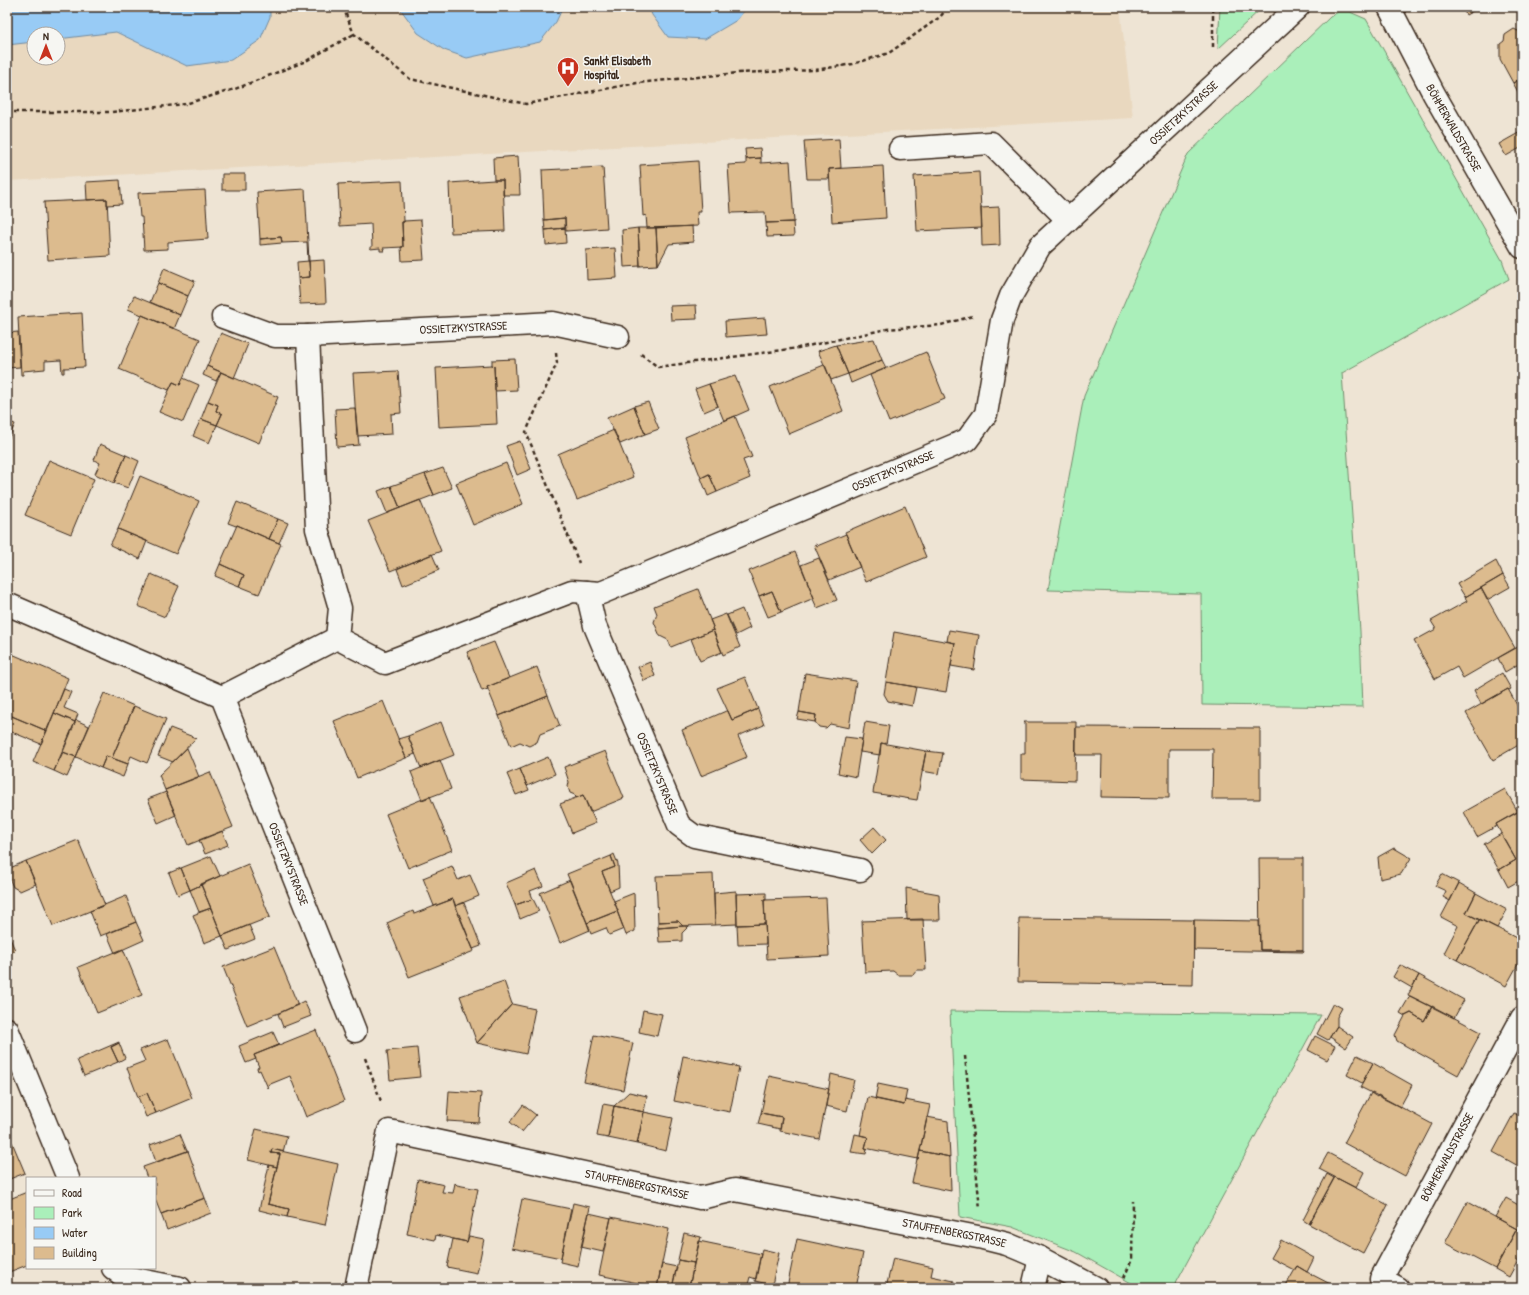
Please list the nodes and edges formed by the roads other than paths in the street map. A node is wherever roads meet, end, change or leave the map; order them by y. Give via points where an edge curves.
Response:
1 (1298, 7) edge
2 (1389, 7) edge
3 (900, 149) dead end
4 (1068, 220) junction
5 (1522, 247) edge
6 (223, 317) dead end
7 (308, 336) junction
8 (618, 337) road end
9 (587, 592) junction
10 (7, 604) edge
11 (337, 638) junction
12 (222, 697) junction
13 (860, 870) dead end
14 (1522, 1018) edge
15 (7, 1029) edge
16 (355, 1031) road end
17 (68, 1177) edge
18 (1040, 1258) junction
19 (114, 1269) edge
20 (180, 1288) edge
21 (356, 1288) edge
22 (1033, 1288) edge
23 (1096, 1288) edge
24 (1398, 1288) edge

1 - 4 street, OSSIETZKYSTRASSE
2 - 5 street, BÖHMERWALDSTRASSE via 1434,94
3 - 4 street via 992,143
4 - 9 street, OSSIETZKYSTRASSE via 1040,246 1011,296 1002,320 986,414 967,440 601,593
6 - 7 street, OSSIETZKYSTRASSE via 275,336
7 - 8 street, OSSIETZKYSTRASSE via 553,323
7 - 11 street via 317,529 340,608
9 - 11 street, OSSIETZKYSTRASSE via 572,591 385,663
9 - 13 street, OSSIETZKYSTRASSE via 595,626 679,825 694,836
10 - 12 street
11 - 12 street
12 - 16 street, OSSIETZKYSTRASSE
14 - 24 street, BÖHMERWALDSTRASSE via 1381,1279
15 - 17 street
18 - 21 street, STAUFFENBERGSTRASSE via 1007,1244 983,1238 735,1190 700,1198 389,1131
18 - 22 street
18 - 23 street, STAUFFENBERGSTRASSE
19 - 20 street via 126,1277

